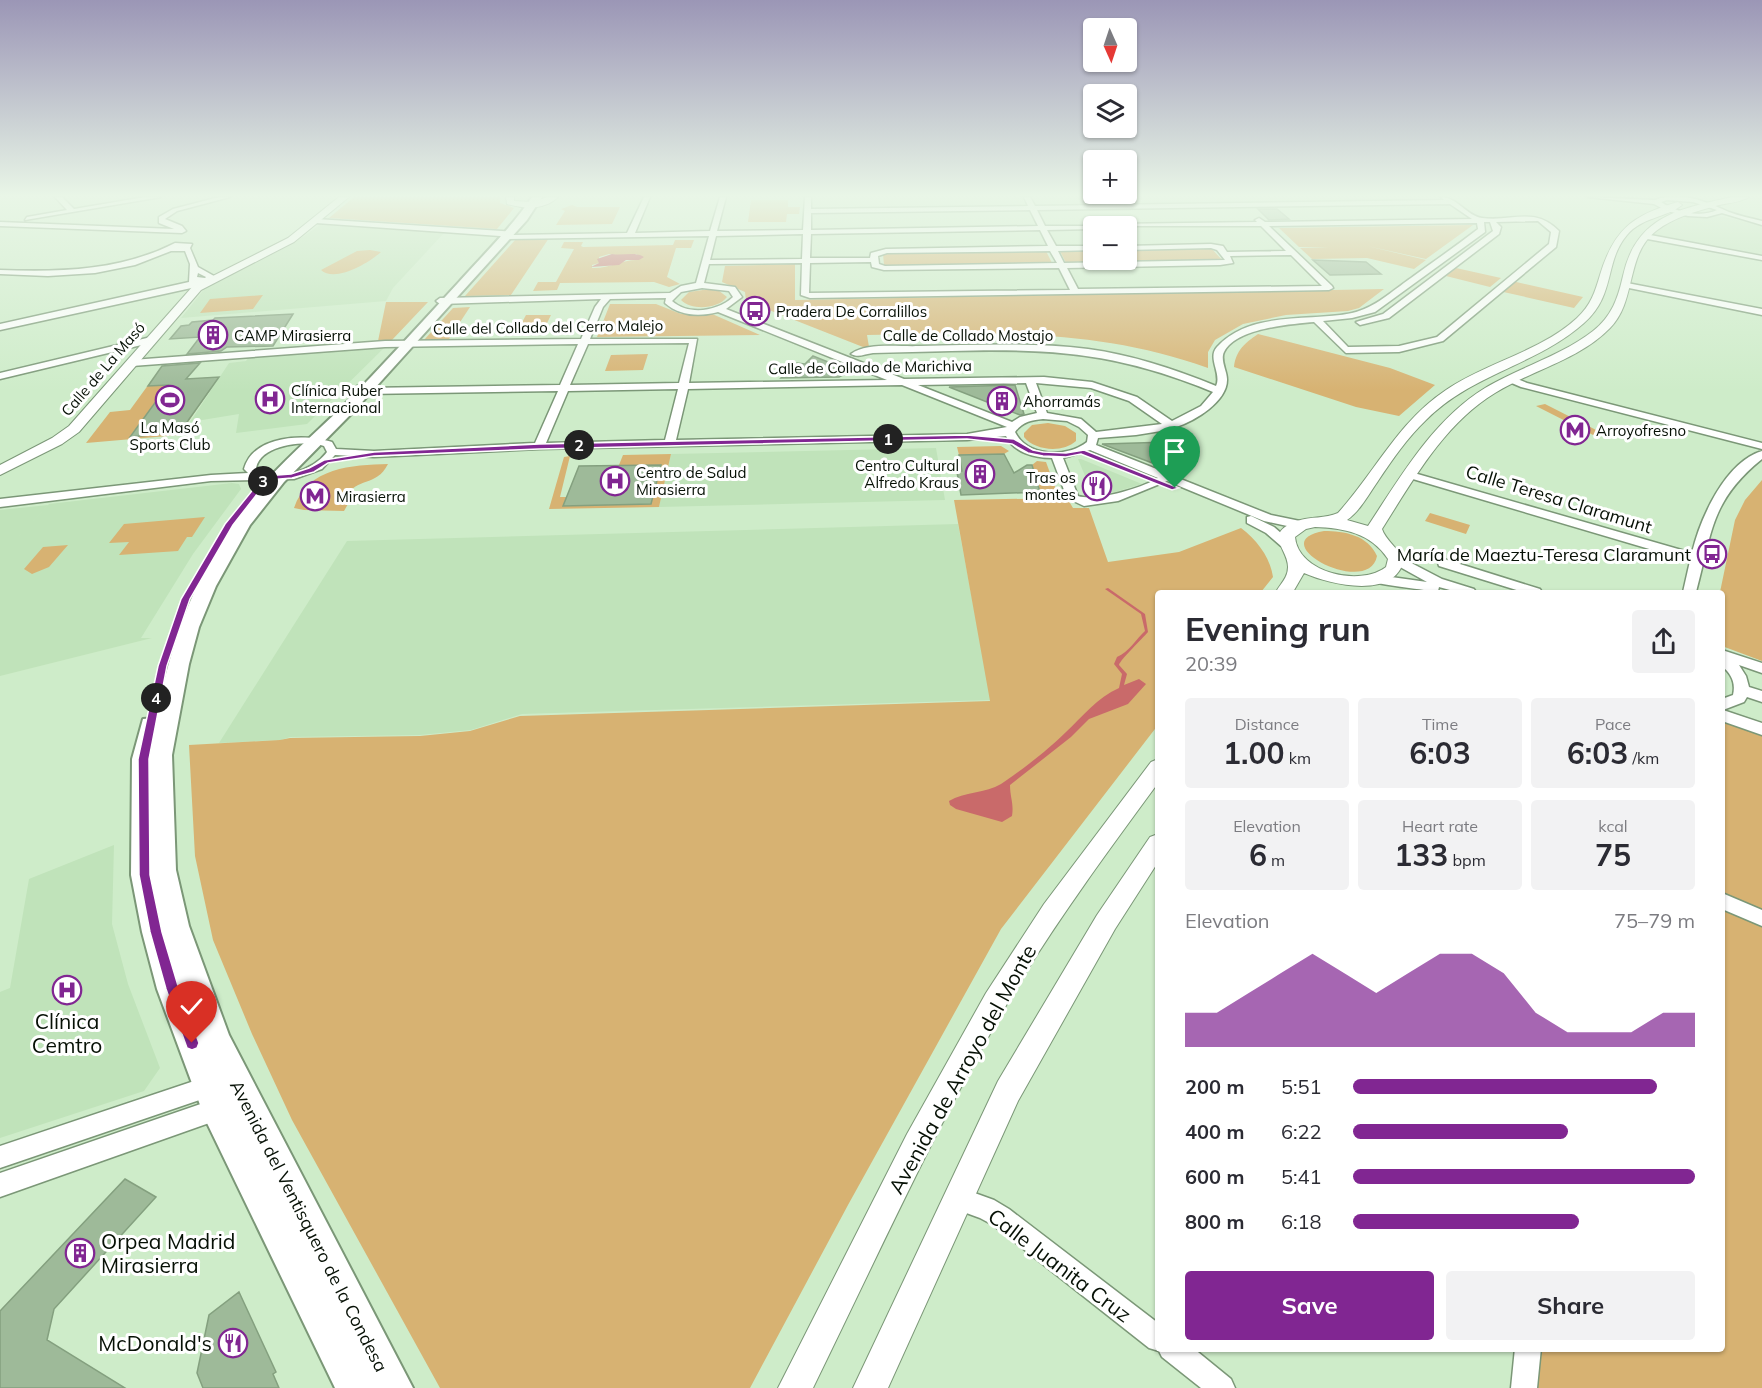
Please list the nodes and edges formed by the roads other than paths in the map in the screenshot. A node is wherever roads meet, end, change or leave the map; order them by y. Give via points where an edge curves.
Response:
1 (805, 261) edge
2 (136, 262) edge
3 (192, 262) edge
4 (246, 262) edge
5 (480, 262) edge
6 (707, 262) edge
7 (717, 262) edge
8 (874, 262) edge
9 (1059, 262) edge
10 (1226, 262) edge
11 (1303, 262) edge
12 (1439, 262) edge
13 (1458, 262) edge
14 (1533, 262) edge
15 (1609, 262) edge
16 (1632, 262) edge
17 (1061, 265) junction
18 (0, 272) edge
19 (196, 282) junction
20 (716, 285) junction
21 (1627, 285) junction
22 (699, 286) junction
23 (1075, 292) junction
24 (669, 298) junction
25 (605, 299) junction
26 (443, 302) junction
27 (732, 304) junction
28 (718, 309) junction
29 (1762, 312) edge
30 (1324, 320) junction
31 (0, 327) edge
32 (151, 340) junction
33 (584, 341) junction
34 (404, 344) junction
35 (1358, 351) junction
36 (856, 354) junction
37 (130, 365) junction
38 (0, 376) edge
39 (1510, 379) junction
40 (1030, 380) junction
41 (902, 381) junction
42 (922, 381) junction
43 (683, 385) junction
44 (564, 388) junction
45 (361, 390) junction
46 (1219, 391) junction
47 (1043, 416) junction
48 (1025, 419) junction
49 (1170, 425) junction
50 (1013, 433) junction
51 (310, 440) junction
52 (670, 443) junction
53 (1088, 444) junction
54 (539, 446) junction
55 (1762, 446) edge
56 (1762, 454) edge
57 (1057, 456) junction
58 (329, 457) junction
59 (0, 471) edge
60 (264, 474) junction
61 (1410, 475) junction
62 (211, 478) junction
63 (1163, 479) junction
64 (0, 503) edge
65 (1332, 522) junction
66 (1300, 525) junction
67 (1376, 536) junction
68 (1286, 543) junction
69 (1295, 559) junction
70 (1396, 559) junction
71 (1697, 559) junction
72 (1444, 563) dead end
73 (1377, 579) junction
74 (1346, 580) junction
75 (1285, 590) edge
76 (1332, 590) edge
77 (1439, 590) edge
78 (1463, 590) edge
79 (1529, 590) edge
80 (1689, 590) edge
81 (1725, 657) edge
82 (1725, 659) edge
83 (1762, 668) edge
84 (1743, 690) junction
85 (1762, 697) edge
86 (1725, 704) edge
87 (1725, 716) edge
88 (1762, 729) edge
89 (1155, 770) edge
90 (1155, 848) edge
91 (1725, 902) edge
92 (1762, 918) edge
93 (226, 1093) junction
94 (0, 1157) edge
95 (0, 1185) edge
96 (958, 1199) junction
97 (1155, 1336) edge
98 (1176, 1352) edge
99 (1528, 1352) edge
100 (356, 1388) edge
101 (393, 1388) edge
102 (795, 1388) edge
103 (870, 1388) edge
104 (1222, 1388) edge
105 (1524, 1388) edge

1 - 23 street via 805,295 810,296
2 - 18 street via 90,272
3 - 19 street
4 - 19 street, Calle de La Masó
5 - 26 main road, Avenida del Ventisquero de la Condesa
6 - 22 street
7 - 20 street via 713,281
8 - 17 street via 875,266 884,268
9 - 17 street
10 - 17 street
11 - 23 street via 1329,288
12 - 30 street via 1372,310
13 - 30 street via 1386,316 1352,324
14 - 35 street via 1440,339 1399,349
15 - 65 street via 1597,303 1578,323 1448,394 1423,415 1344,516
16 - 21 street
17 - 23 street
19 - 31 street
19 - 32 street, Calle de La Masó
20 - 22 street
20 - 27 street via 735,292 738,297
21 - 29 street
21 - 39 street via 1614,316 1596,334
22 - 24 street via 678,290
24 - 25 street
24 - 28 street via 675,308 688,311
25 - 26 street
25 - 33 street
26 - 34 main road, Avenida del Ventisquero de la Condesa
27 - 28 street
27 - 36 street
28 - 41 street
30 - 35 street
30 - 35 street via 1346,350
30 - 46 street via 1275,322 1241,332 1229,340 1218,356 1223,381
32 - 37 street, Calle de La Masó
32 - 38 street
33 - 34 street, Calle del Collado del Cerro Malejo
33 - 43 street, Calle del Collado del Cerro Malejo via 694,341
33 - 44 street
34 - 37 street, Calle del Collado del Cerro Malejo
34 - 45 main road, Avenida del Ventisquero de la Condesa
36 - 42 street
36 - 46 street, Calle de Collado Mostajo via 1008,347 1070,350 1137,362
37 - 59 street, Calle de La Masó via 74,429
39 - 55 street
39 - 61 street via 1447,424
40 - 42 street, Calle de Collado de Marichiva
40 - 47 street
40 - 49 street, Calle de Collado de Marichiva via 1065,381 1115,392 1146,406
41 - 42 street, Calle de Collado de Marichiva
41 - 43 street, Calle de Collado de Marichiva
41 - 50 street
42 - 48 street
43 - 44 street, Calle de Collado de Marichiva
43 - 52 street
44 - 45 street, Calle de Collado de Marichiva
44 - 54 street
45 - 51 main road, Avenida del Ventisquero de la Condesa
46 - 49 street via 1205,408
47 - 48 street
47 - 53 street via 1083,425
48 - 50 street
49 - 53 street
49 - 63 street via 1180,452 1175,468
50 - 52 street
50 - 57 street via 1031,451
51 - 58 street via 328,444
51 - 60 main road, Avenida del Ventisquero de la Condesa
52 - 54 street
53 - 57 street
53 - 63 street
54 - 58 street
56 - 71 street via 1729,482 1712,508
57 - 63 street via 1073,498 1084,502 1118,497
58 - 60 street via 305,472
60 - 62 street
60 - 62 street via 235,472
60 - 93 main road, Avenida del Ventisquero de la Condesa via 185,599 163,666 144,759 145,875 149,898 172,989
61 - 67 street via 1374,529
61 - 71 street, Calle Teresa Claramunt
62 - 64 street
63 - 66 street via 1268,518
63 - 68 street via 1257,522
65 - 66 street
65 - 67 street
66 - 68 street via 1287,535
67 - 70 street
68 - 69 street
69 - 74 street via 1323,575
69 - 75 street via 1296,575
70 - 73 street via 1394,569
70 - 78 street via 1437,582
71 - 80 street
72 - 79 street
73 - 74 street
73 - 77 street via 1417,583
74 - 76 street
81 - 83 street
82 - 84 street via 1742,681
84 - 85 street
84 - 86 street via 1739,698
87 - 88 street
89 - 102 street, Avenida de Arroyo del Monte via 1059,900 996,1001 891,1195
90 - 96 street via 1106,922 1014,1082
91 - 92 street
93 - 94 street
93 - 95 street
93 - 100 main road, Avenida del Ventisquero de la Condesa
93 - 101 main road, Avenida del Ventisquero de la Condesa
96 - 97 street, Calle Juanita Cruz via 1001,1216
96 - 103 street
98 - 104 street
99 - 105 street

